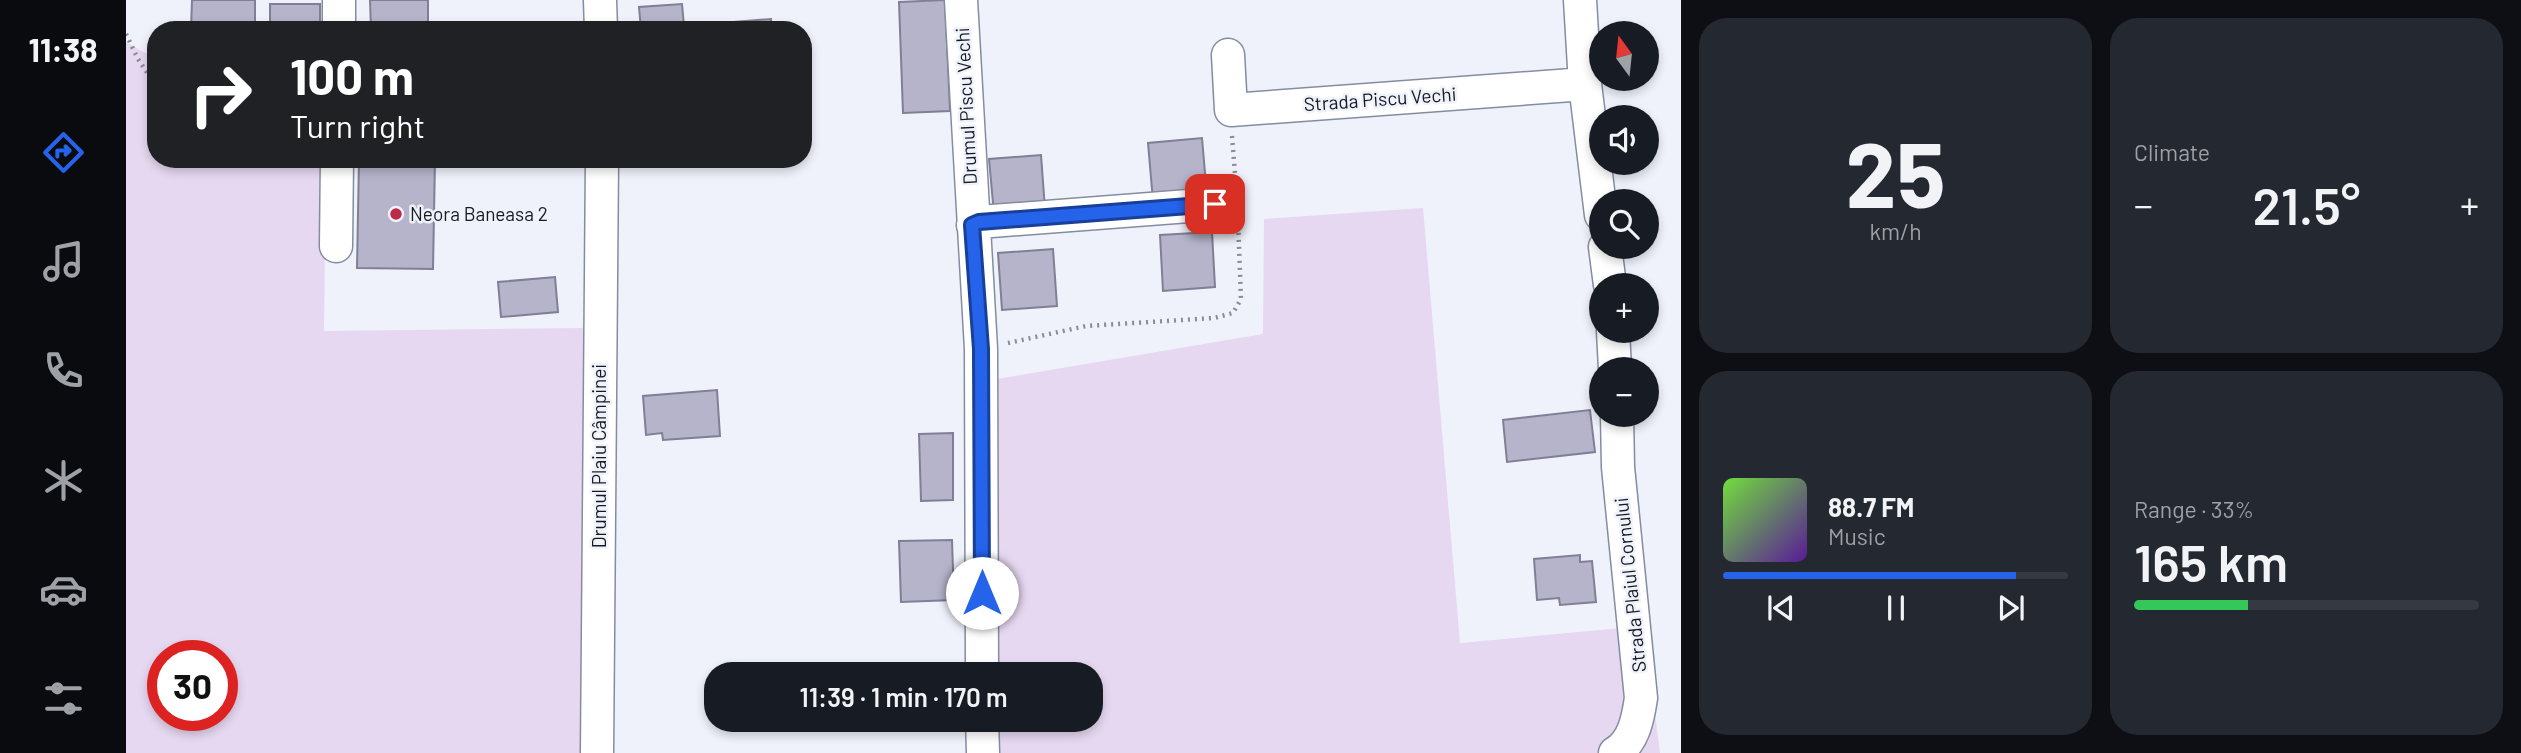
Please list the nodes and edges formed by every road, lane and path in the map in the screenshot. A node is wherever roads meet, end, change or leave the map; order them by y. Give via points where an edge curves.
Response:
1 (339, 0) edge
2 (600, 0) edge
3 (961, 0) edge
4 (1580, 0) edge
5 (339, 21) edge
6 (601, 21) edge
7 (126, 34) edge
8 (1228, 55) dead end
9 (147, 72) edge
10 (1585, 84) junction
11 (1231, 110) junction
12 (337, 168) edge
13 (602, 168) edge
14 (1598, 189) edge
15 (1229, 203) junction
16 (972, 225) junction
17 (337, 246) dead end
18 (981, 349) junction
19 (1617, 427) edge
20 (982, 662) edge
21 (982, 732) edge
22 (1617, 752) edge
23 (597, 753) edge
24 (983, 753) edge

1 - 5 street
2 - 6 street
3 - 16 street, Drumul Piscu Vechi
4 - 10 street
7 - 9 path
8 - 11 street
10 - 11 street, Strada Piscu Vechi
10 - 14 street
11 - 15 path
12 - 17 street
13 - 23 street, Drumul Plaiu Câmpinei
15 - 16 street
15 - 18 path via 1241,299 1233,313 1086,326
16 - 18 street, Drumul Piscu Vechi
18 - 20 street, Drumul Piscu Vechi
19 - 22 street, Strada Plaiul Cornului via 1641,698 1632,734
21 - 24 street

